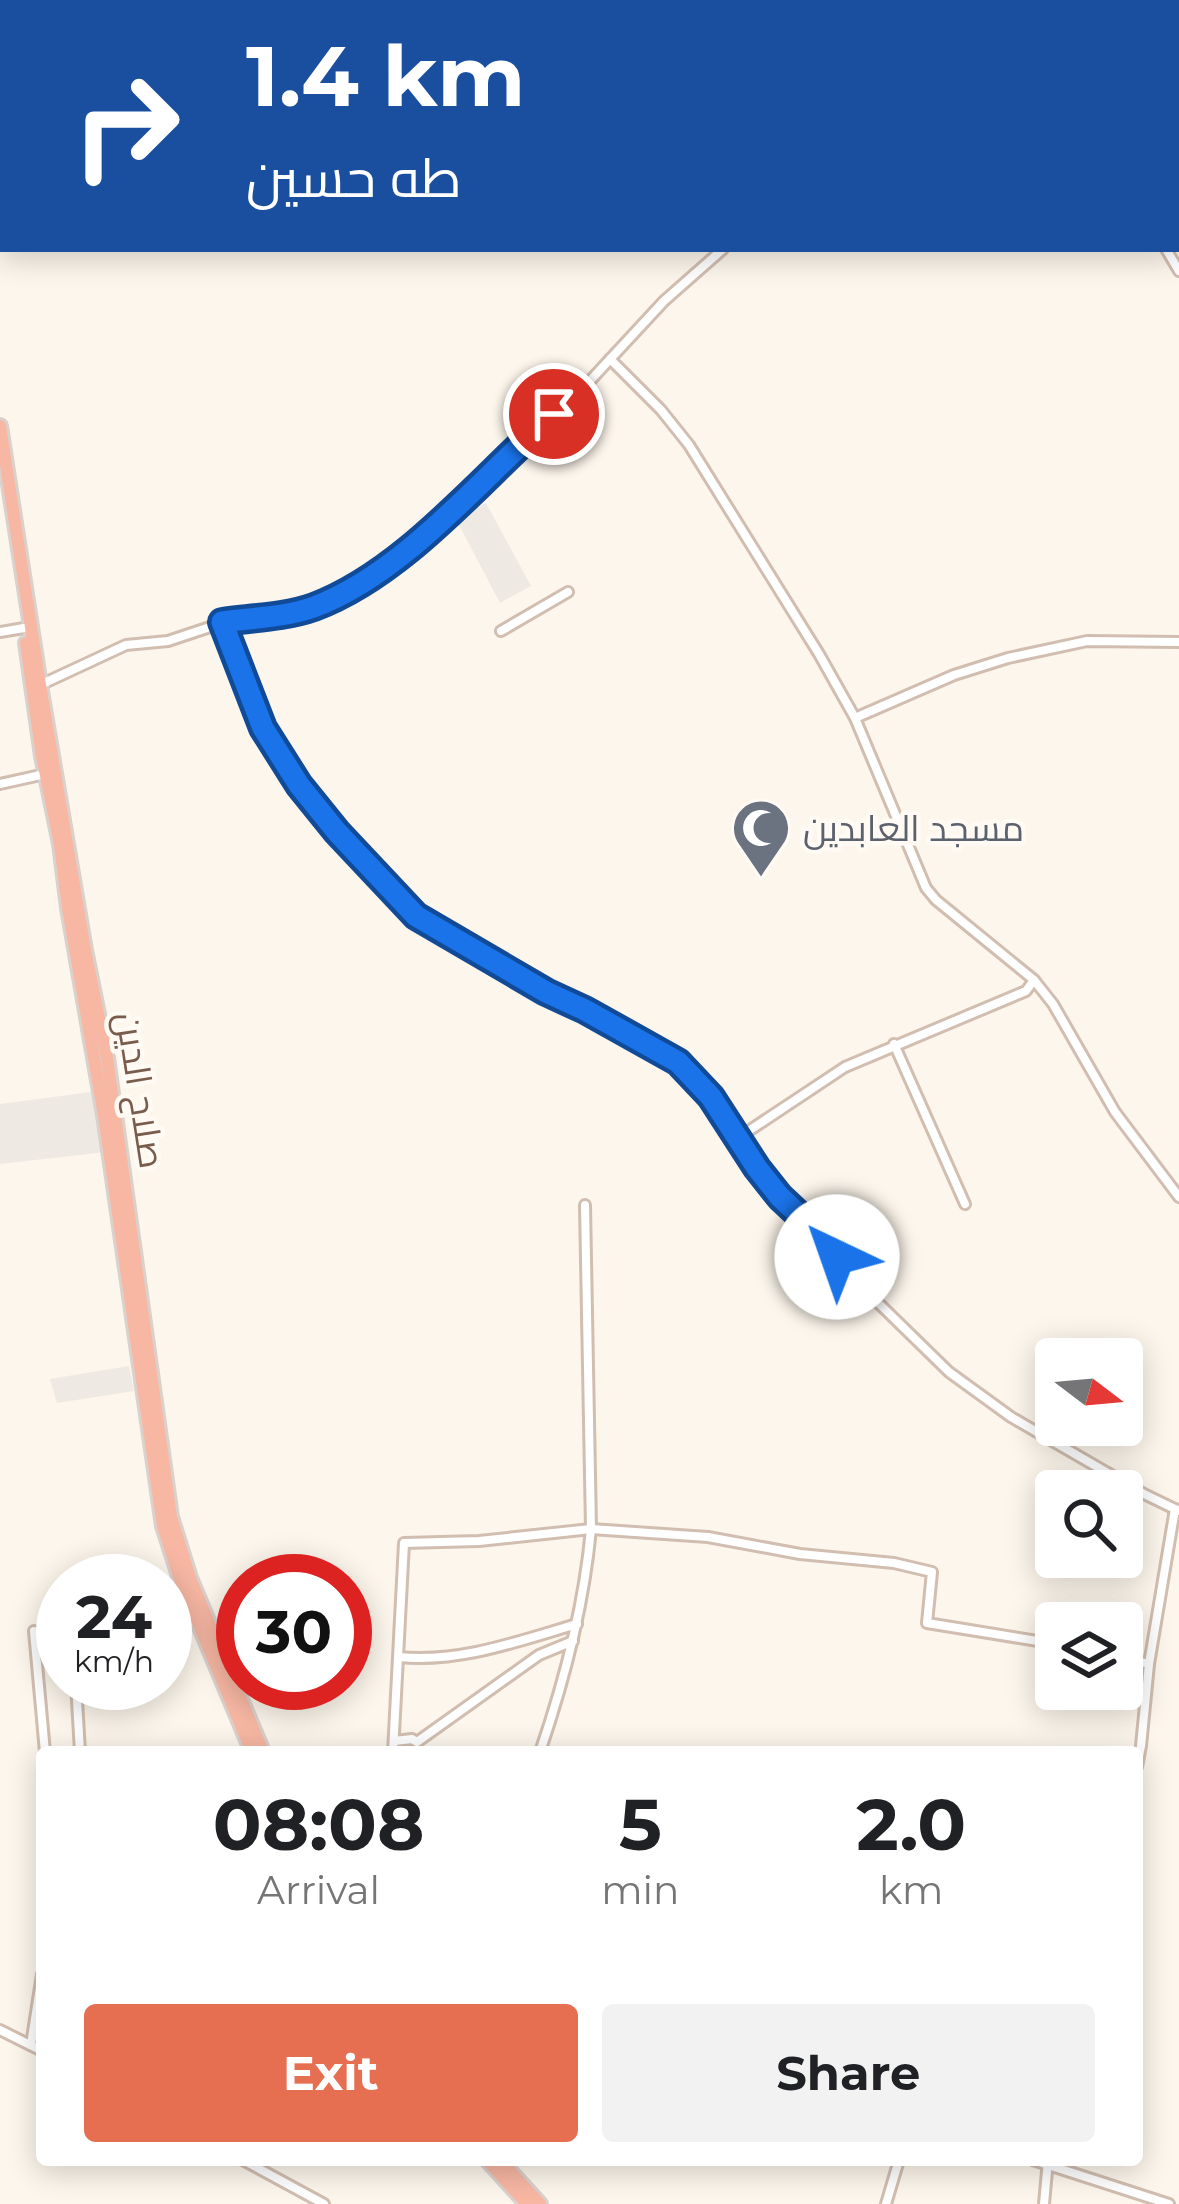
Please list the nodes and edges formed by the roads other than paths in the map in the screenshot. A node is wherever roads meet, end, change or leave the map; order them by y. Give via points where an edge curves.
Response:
1 (720, 252) edge
2 (610, 359) junction
3 (0, 426) edge
4 (0, 464) edge
5 (15, 547) junction
6 (568, 592) dead end
7 (222, 622) junction
8 (24, 628) junction
9 (501, 631) dead end
10 (0, 632) edge
11 (1179, 642) edge
12 (40, 685) junction
13 (855, 718) junction
14 (46, 774) junction
15 (0, 784) edge
16 (70, 891) junction
17 (1034, 980) junction
18 (895, 1044) junction
19 (738, 1138) junction
20 (1179, 1197) edge
21 (965, 1204) dead end
22 (585, 1205) dead end
23 (1177, 1510) edge
24 (591, 1529) junction
25 (577, 1624) junction
26 (34, 1631) dead end
27 (573, 1641) junction
28 (1035, 1641) edge
29 (399, 1657) junction
30 (1143, 1663) edge
31 (1148, 1664) junction
32 (78, 1710) edge
33 (44, 1746) edge
34 (80, 1746) edge
35 (250, 1746) edge
36 (260, 1746) edge
37 (393, 1746) edge
38 (395, 1746) edge
39 (542, 1746) edge
40 (1142, 1746) edge
41 (36, 2012) edge
42 (0, 2030) edge
43 (31, 2045) junction
44 (36, 2048) edge
45 (254, 2166) edge
46 (492, 2166) edge
47 (505, 2166) edge
48 (897, 2166) edge
49 (1047, 2166) edge
50 (1056, 2166) edge
51 (324, 2204) edge
52 (527, 2204) edge
53 (540, 2204) edge
54 (886, 2204) edge
55 (1044, 2204) edge
56 (1169, 2204) edge

1 - 2 street
2 - 7 street via 362,585 312,608
2 - 13 street via 708,474
3 - 5 highway, صلاح الدين
4 - 5 highway, صلاح الدين
5 - 8 highway, صلاح الدين
5 - 12 highway, صلاح الدين
6 - 9 street
7 - 12 street via 126,645
7 - 19 street via 263,728 299,785 416,916 678,1062
8 - 10 street
8 - 14 highway, صلاح الدين
11 - 13 street via 1087,641 1008,658
12 - 16 highway, صلاح الدين
13 - 17 street via 926,888
14 - 15 street
14 - 16 highway, صلاح الدين
16 - 35 highway, صلاح الدين via 163,1526
16 - 36 highway, صلاح الدين via 114,1105 171,1516
17 - 18 street via 1026,991
17 - 20 street
18 - 19 street via 844,1067
18 - 21 street
19 - 23 street via 780,1197 949,1372 1011,1418
22 - 24 street
23 - 31 street
24 - 25 street
24 - 28 street via 932,1572 927,1623
24 - 29 street via 404,1543
25 - 27 street
25 - 29 street via 472,1654
26 - 33 street
27 - 38 street via 539,1655 417,1742
27 - 39 street
29 - 37 street
30 - 31 street
31 - 40 street
32 - 34 street
41 - 43 street
42 - 43 street
43 - 44 street
45 - 51 street
46 - 52 highway
47 - 53 highway
48 - 54 street
49 - 55 street
50 - 56 street

